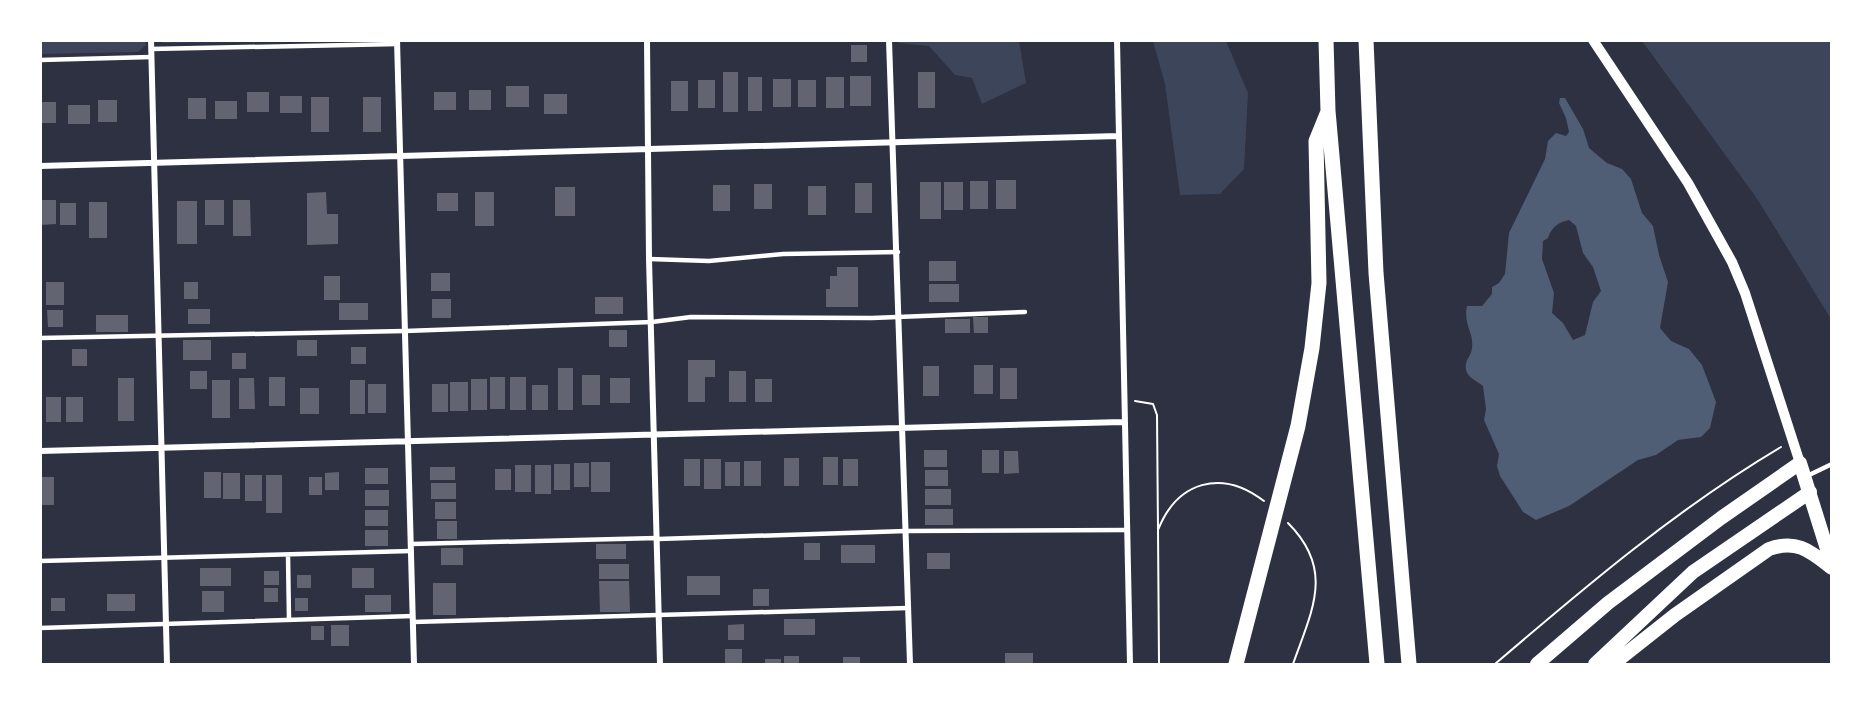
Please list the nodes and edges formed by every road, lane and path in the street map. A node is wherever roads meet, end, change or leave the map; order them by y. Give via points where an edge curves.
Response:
1 (151, 40) edge
2 (647, 40) edge
3 (889, 40) edge
4 (1117, 40) edge
5 (1326, 40) edge
6 (1366, 40) edge
7 (1593, 40) edge
8 (397, 42) edge
9 (151, 53) junction
10 (40, 60) edge
11 (1328, 111) junction
12 (1119, 136) junction
13 (894, 142) junction
14 (647, 148) junction
15 (400, 155) junction
16 (153, 161) junction
17 (40, 166) edge
18 (898, 252) junction
19 (649, 259) junction
20 (1025, 312) dead end
21 (900, 318) junction
22 (652, 322) junction
23 (405, 331) junction
24 (158, 335) junction
25 (40, 338) edge
26 (1123, 402) junction
27 (1123, 422) junction
28 (902, 428) junction
29 (656, 434) junction
30 (1793, 439) junction
31 (408, 441) junction
32 (161, 448) junction
33 (40, 451) edge
34 (1800, 463) junction
35 (1832, 464) edge
36 (1805, 476) junction
37 (1810, 492) junction
38 (1270, 505) dead end
39 (1287, 522) dead end
40 (1126, 530) junction
41 (1158, 530) junction
42 (906, 531) junction
43 (658, 539) junction
44 (411, 548) junction
45 (288, 555) junction
46 (164, 559) junction
47 (40, 561) edge
48 (1832, 566) edge
49 (908, 608) junction
50 (659, 615) junction
51 (413, 619) junction
52 (289, 620) junction
53 (166, 623) junction
54 (40, 628) edge
55 (167, 664) edge
56 (414, 664) edge
57 (660, 664) edge
58 (910, 664) edge
59 (1130, 664) edge
60 (1159, 664) edge
61 (1236, 664) edge
62 (1293, 664) edge
63 (1377, 664) edge
64 (1409, 664) edge
65 (1495, 664) edge
66 (1537, 664) edge
67 (1595, 664) edge
68 (1613, 664) edge

1 - 9 street
2 - 14 street
3 - 13 street
4 - 12 street
5 - 11 highway
6 - 64 highway via 1376,273
7 - 30 street via 1682,174 1732,262
8 - 9 lane
8 - 15 street
9 - 10 lane
9 - 16 street
11 - 61 highway via 1316,141 1319,283 1312,348 1298,426
11 - 63 highway
12 - 13 street
12 - 26 street
13 - 14 street
13 - 18 street
14 - 15 street
14 - 19 street
15 - 16 street
15 - 23 street
16 - 17 street
16 - 24 street
18 - 19 lane via 783,254 709,261
18 - 21 street
19 - 22 street
20 - 21 lane
21 - 22 lane via 691,318
21 - 28 street
22 - 23 lane
22 - 29 street
23 - 24 lane
23 - 31 street
24 - 25 lane
24 - 32 street
26 - 27 street
26 - 41 path via 1145,401 1153,404 1157,414
27 - 28 street
27 - 40 street
28 - 29 street
28 - 42 street
29 - 31 street
29 - 43 street
30 - 34 street
30 - 65 path via 1643,543
31 - 32 street
31 - 44 street
32 - 33 street
32 - 46 street
34 - 36 main road
34 - 66 main road via 1608,603
35 - 36 lane
36 - 37 main road
37 - 48 main road
37 - 67 main road via 1694,572
38 - 41 path via 1241,486 1204,484 1175,499
39 - 62 path via 1308,546 1317,582
40 - 42 lane
40 - 59 street
41 - 60 path
42 - 43 lane
42 - 49 street
43 - 44 lane
43 - 50 street
44 - 45 lane
44 - 51 street
45 - 46 lane
45 - 52 lane
46 - 47 lane
46 - 53 street
48 - 68 main road via 1800,547 1783,544 1769,549
49 - 50 lane
49 - 58 street
50 - 51 lane
50 - 57 street
51 - 52 lane
51 - 56 street
52 - 53 lane
53 - 54 lane
53 - 55 street

